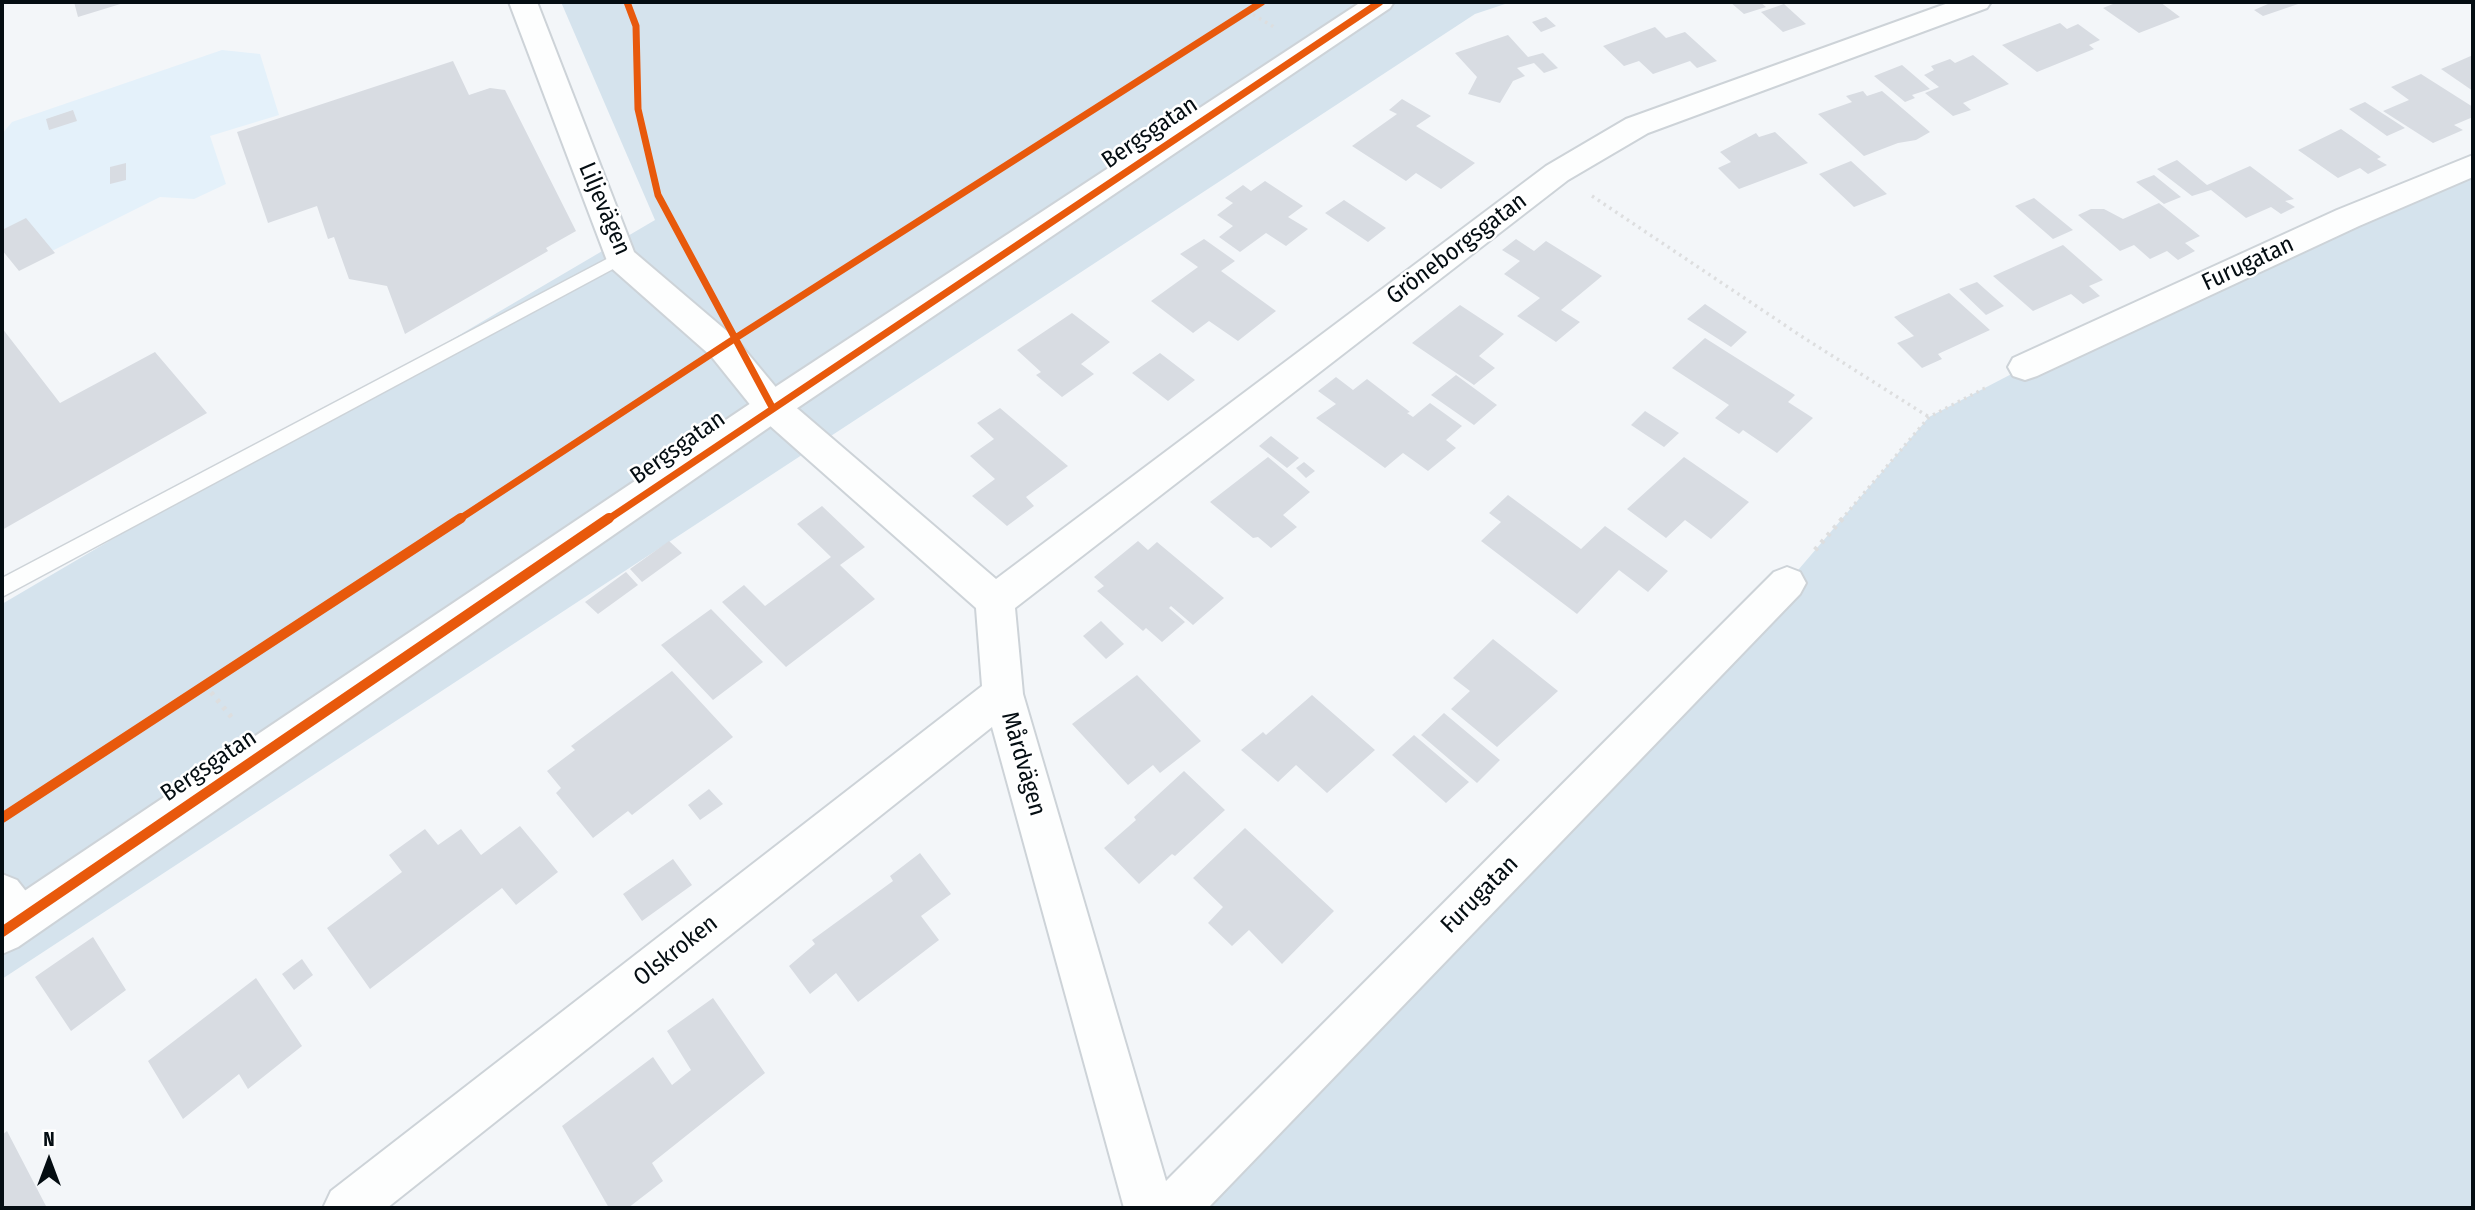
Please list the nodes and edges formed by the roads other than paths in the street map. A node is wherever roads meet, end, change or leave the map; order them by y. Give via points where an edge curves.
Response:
1 (523, 2) edge
2 (1380, 2) edge
3 (1977, 2) edge
4 (2473, 164) edge
5 (620, 258) junction
6 (2025, 367) road end
7 (772, 407) junction
8 (1787, 583) road end
9 (2, 588) edge
10 (995, 601) junction
11 (1003, 694) junction
12 (8, 915) edge
13 (348, 1208) edge
14 (1149, 1208) edge
15 (1174, 1208) edge

1 - 5 street, Liljevägen
2 - 7 street, Bergsgatan
3 - 10 street, Gröneborgsgatan via 1637,126 1557,173
4 - 6 street, Furugatan
5 - 7 street, Liljevägen via 723,347
5 - 9 lane
7 - 10 street
7 - 12 street, Bergsgatan
8 - 15 street, Furugatan
10 - 11 street, Mårdvägen
11 - 13 street, Olskroken
11 - 14 street, Mårdvägen

